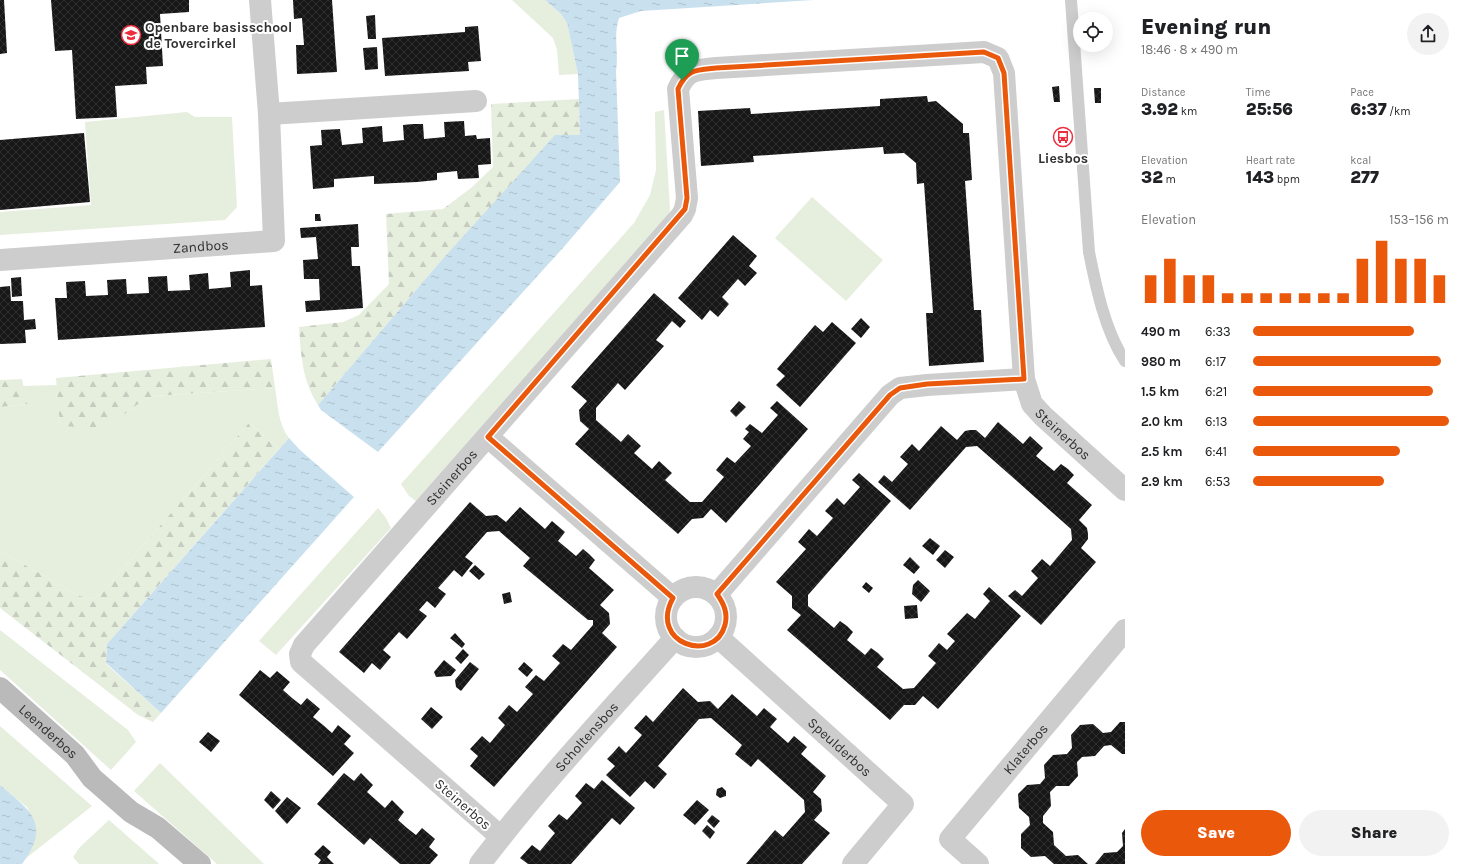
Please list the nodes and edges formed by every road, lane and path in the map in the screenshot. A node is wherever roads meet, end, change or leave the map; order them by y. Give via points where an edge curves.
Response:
1 (260, 0) edge
2 (1071, 0) edge
3 (476, 101) dead end
4 (269, 114) junction
5 (0, 260) edge
6 (1125, 361) edge
7 (1024, 379) junction
8 (488, 437) junction
9 (1125, 490) edge
10 (717, 594) junction
11 (673, 598) junction
12 (1125, 630) edge
13 (718, 637) junction
14 (675, 638) junction
15 (0, 688) edge
16 (0, 708) edge
17 (92, 778) junction
18 (131, 812) junction
19 (500, 837) junction
20 (179, 864) edge
21 (200, 864) edge
22 (480, 864) edge
23 (852, 864) edge
24 (978, 864) edge

1 - 4 street, Zandbos
2 - 6 lane via 1089,252 1095,284 1116,347
3 - 4 street
4 - 5 street, Zandbos via 274,241
7 - 8 street, Steinerbos via 1004,73 998,58 984,52 700,70 690,72 678,89 687,198 682,215
7 - 9 street, Steinerbos via 1032,404
7 - 10 street via 927,384 900,388 890,395
8 - 11 street
8 - 19 street, Steinerbos via 304,645 300,654 301,662
10 - 11 street via 699,587 680,591
10 - 13 street via 726,616 724,630
11 - 14 street via 666,614 670,631
12 - 24 street, Klaterbos via 950,839
13 - 14 street via 701,646 683,644
13 - 23 street, Speulderbos via 902,804
14 - 19 street, Scholtensbos
15 - 17 main road, Leenderbos via 75,756
16 - 17 main road, Leenderbos via 67,766
17 - 18 main road, Leenderbos
18 - 20 main road, Leenderbos via 149,838
18 - 21 main road, Leenderbos via 158,828
19 - 22 street, Steinerbos

